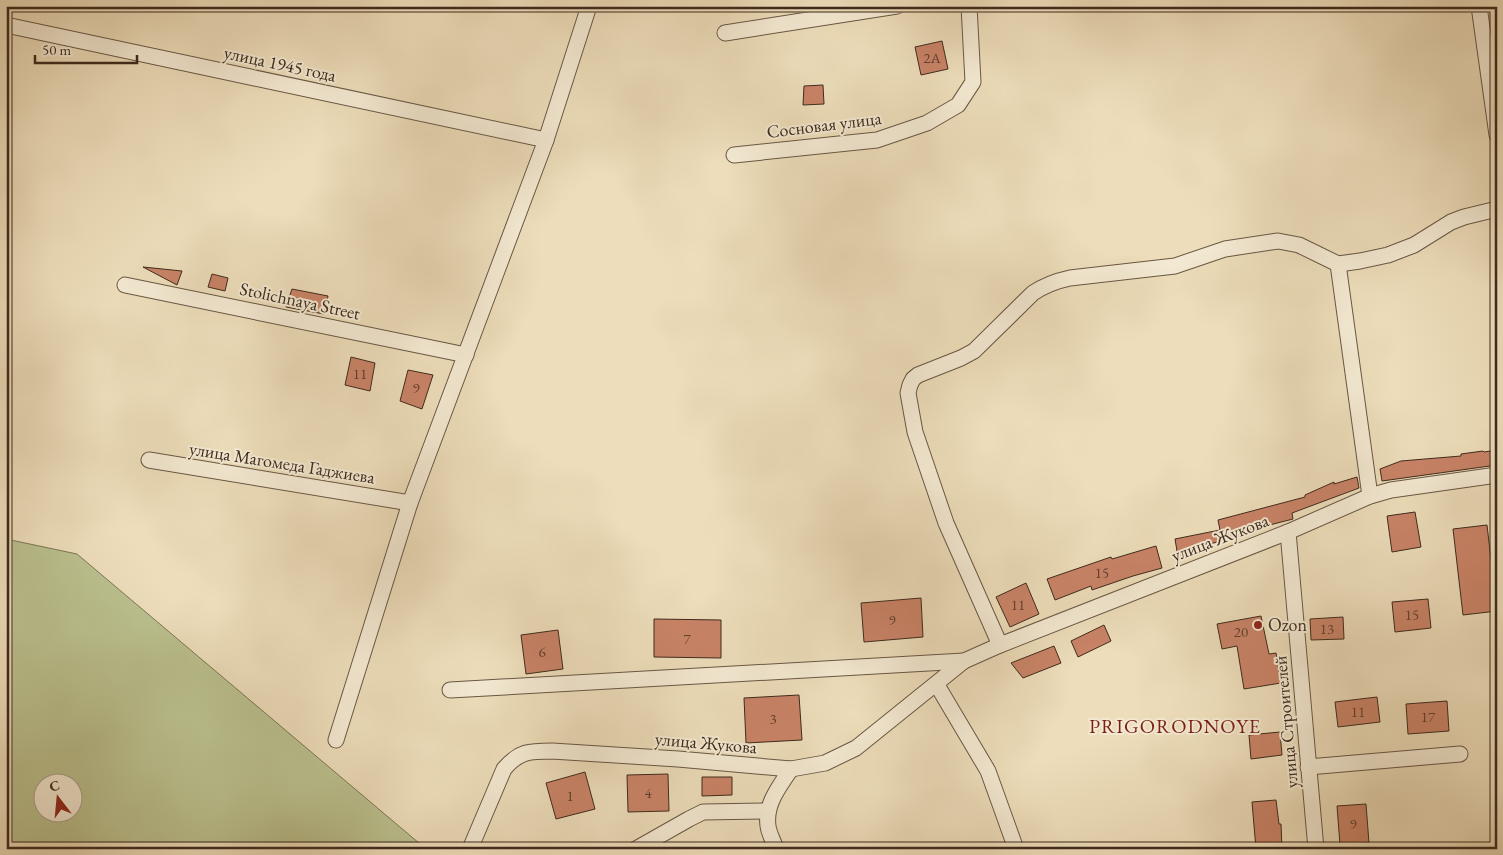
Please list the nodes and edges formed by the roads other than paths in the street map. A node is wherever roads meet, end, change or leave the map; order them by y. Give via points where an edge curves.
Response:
1 (589, 6) edge
2 (897, 6) edge
3 (969, 6) edge
4 (1479, 6) edge
5 (6, 25) edge
6 (725, 33) dead end
7 (1497, 135) edge
8 (546, 140) junction
9 (734, 155) dead end
10 (1497, 209) edge
11 (1338, 264) junction
12 (125, 285) dead end
13 (466, 355) junction
14 (148, 460) dead end
15 (1497, 475) edge
16 (1370, 496) junction
17 (410, 503) junction
18 (1288, 532) junction
19 (1000, 645) junction
20 (964, 661) junction
21 (936, 685) junction
22 (450, 690) dead end
23 (336, 740) dead end
24 (1460, 754) dead end
25 (1308, 767) junction
26 (791, 769) junction
27 (768, 810) junction
28 (470, 849) edge
29 (636, 849) edge
30 (776, 849) edge
31 (1016, 849) edge
32 (1316, 849) edge

1 - 8 street
2 - 6 street
3 - 9 street, Сосновая улица via 973,82 958,105 927,123 878,140
4 - 7 street
5 - 8 street, улица 1945 года
8 - 13 street
10 - 11 street via 1451,222 1414,245 1388,255
11 - 16 street
11 - 19 street via 1299,245 1278,241 1225,249 1175,266 1056,281 1033,293 974,351 913,379 908,393 914,432 946,523
12 - 13 street, Stolichnaya Street
13 - 17 street
14 - 17 street, улица Магомеда Гаджиева
15 - 16 street, улица Жукова via 1390,490
16 - 18 street, улица Жукова
17 - 23 street
18 - 19 street, улица Жукова
18 - 25 street, улица Строителей
19 - 20 street, улица Жукова
20 - 21 street, улица Жукова
20 - 22 street, улица Жукова
21 - 26 street, улица Жукова via 856,748 825,763
21 - 31 street via 988,771
24 - 25 street
25 - 32 street, улица Строителей
26 - 27 street
26 - 28 street, улица Жукова via 552,751 521,754 504,769
27 - 29 street via 703,812
27 - 30 street via 768,827

